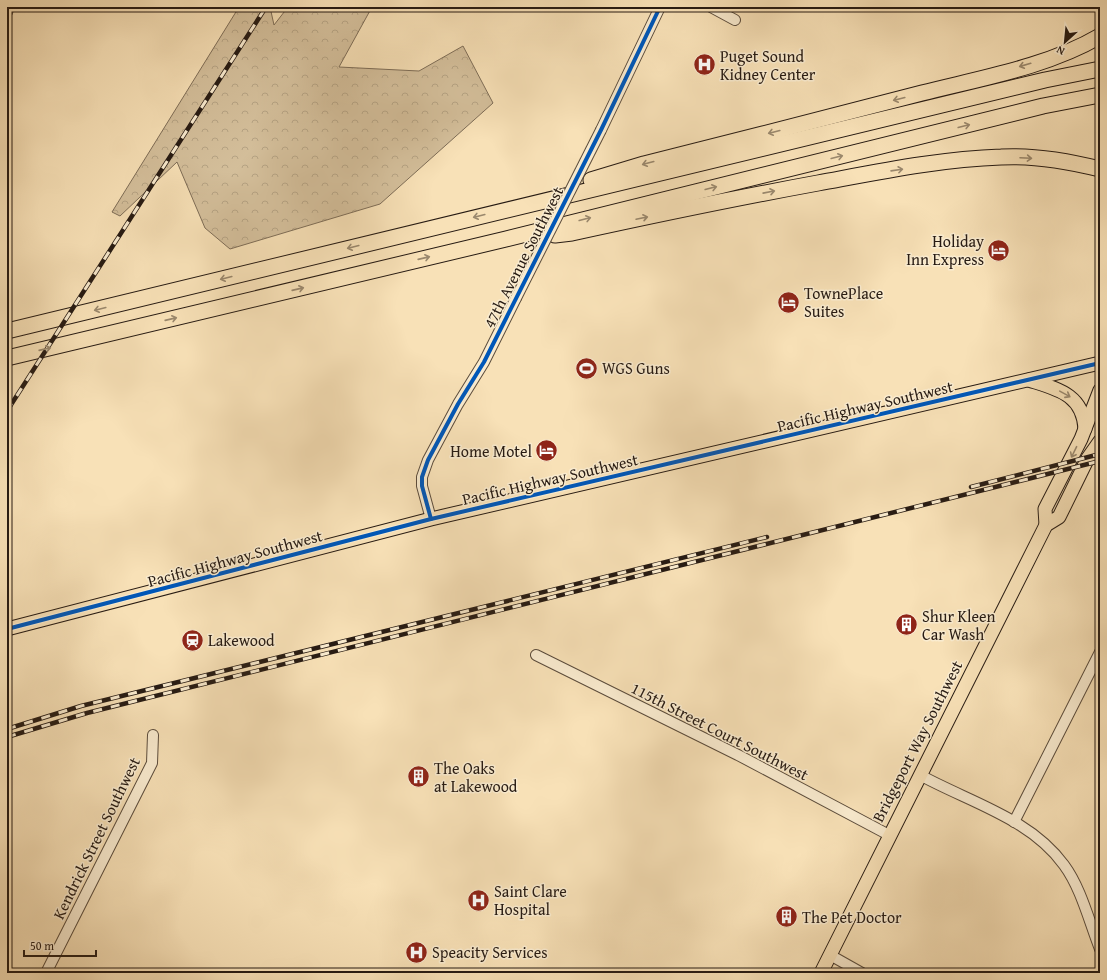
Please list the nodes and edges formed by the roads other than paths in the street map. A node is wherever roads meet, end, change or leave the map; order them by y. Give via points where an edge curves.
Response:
1 (9, 7) edge
2 (660, 7) edge
3 (711, 7) edge
4 (7, 12) edge
5 (735, 20) dead end
6 (1100, 36) edge
7 (1100, 69) edge
8 (1100, 95) edge
9 (1100, 169) edge
10 (517, 207) junction
11 (506, 239) junction
12 (7, 331) edge
13 (7, 358) edge
14 (1100, 363) edge
15 (1029, 380) junction
16 (1100, 390) edge
17 (1085, 428) junction
18 (1100, 441) edge
19 (432, 519) junction
20 (1046, 525) junction
21 (7, 629) edge
22 (1100, 652) edge
23 (536, 655) dead end
24 (152, 735) dead end
25 (920, 775) junction
26 (1014, 822) junction
27 (889, 835) junction
28 (1100, 949) edge
29 (830, 955) junction
30 (46, 973) edge
31 (820, 973) edge
32 (862, 973) edge

1 - 4 street
2 - 19 street, 47th Avenue Southwest, bridge via 484,362 428,460 422,477 422,486
3 - 5 street
6 -> 10 highway via 1084,45 1028,65 597,177
7 - 10 highway
11 -> 8 highway via 1043,106
11 -> 9 highway via 572,233 769,192 968,159 1003,156 1047,159
10 -> 12 highway
13 -> 11 highway
14 - 15 main road, Pacific Highway Southwest
15 -> 17 main road via 1063,392 1074,400 1082,411
15 - 19 main road, Pacific Highway Southwest
16 - 17 main road, Bridgeport Way Southwest
17 -> 20 main road, Bridgeport Way Southwest via 1046,509
18 - 20 main road, Bridgeport Way Southwest via 1088,458 1059,517
19 - 21 main road, Pacific Highway Southwest
20 - 25 main road, Bridgeport Way Southwest
22 - 26 street
23 - 27 street, 115th Street Court Southwest via 738,755
24 - 30 street, Kendrick Street Southwest via 152,762
25 - 26 street
25 - 27 main road, Bridgeport Way Southwest
26 - 28 street via 1037,836 1064,865 1073,880
27 - 29 main road, Bridgeport Way Southwest
29 - 31 main road, Bridgeport Way Southwest
29 - 32 street

